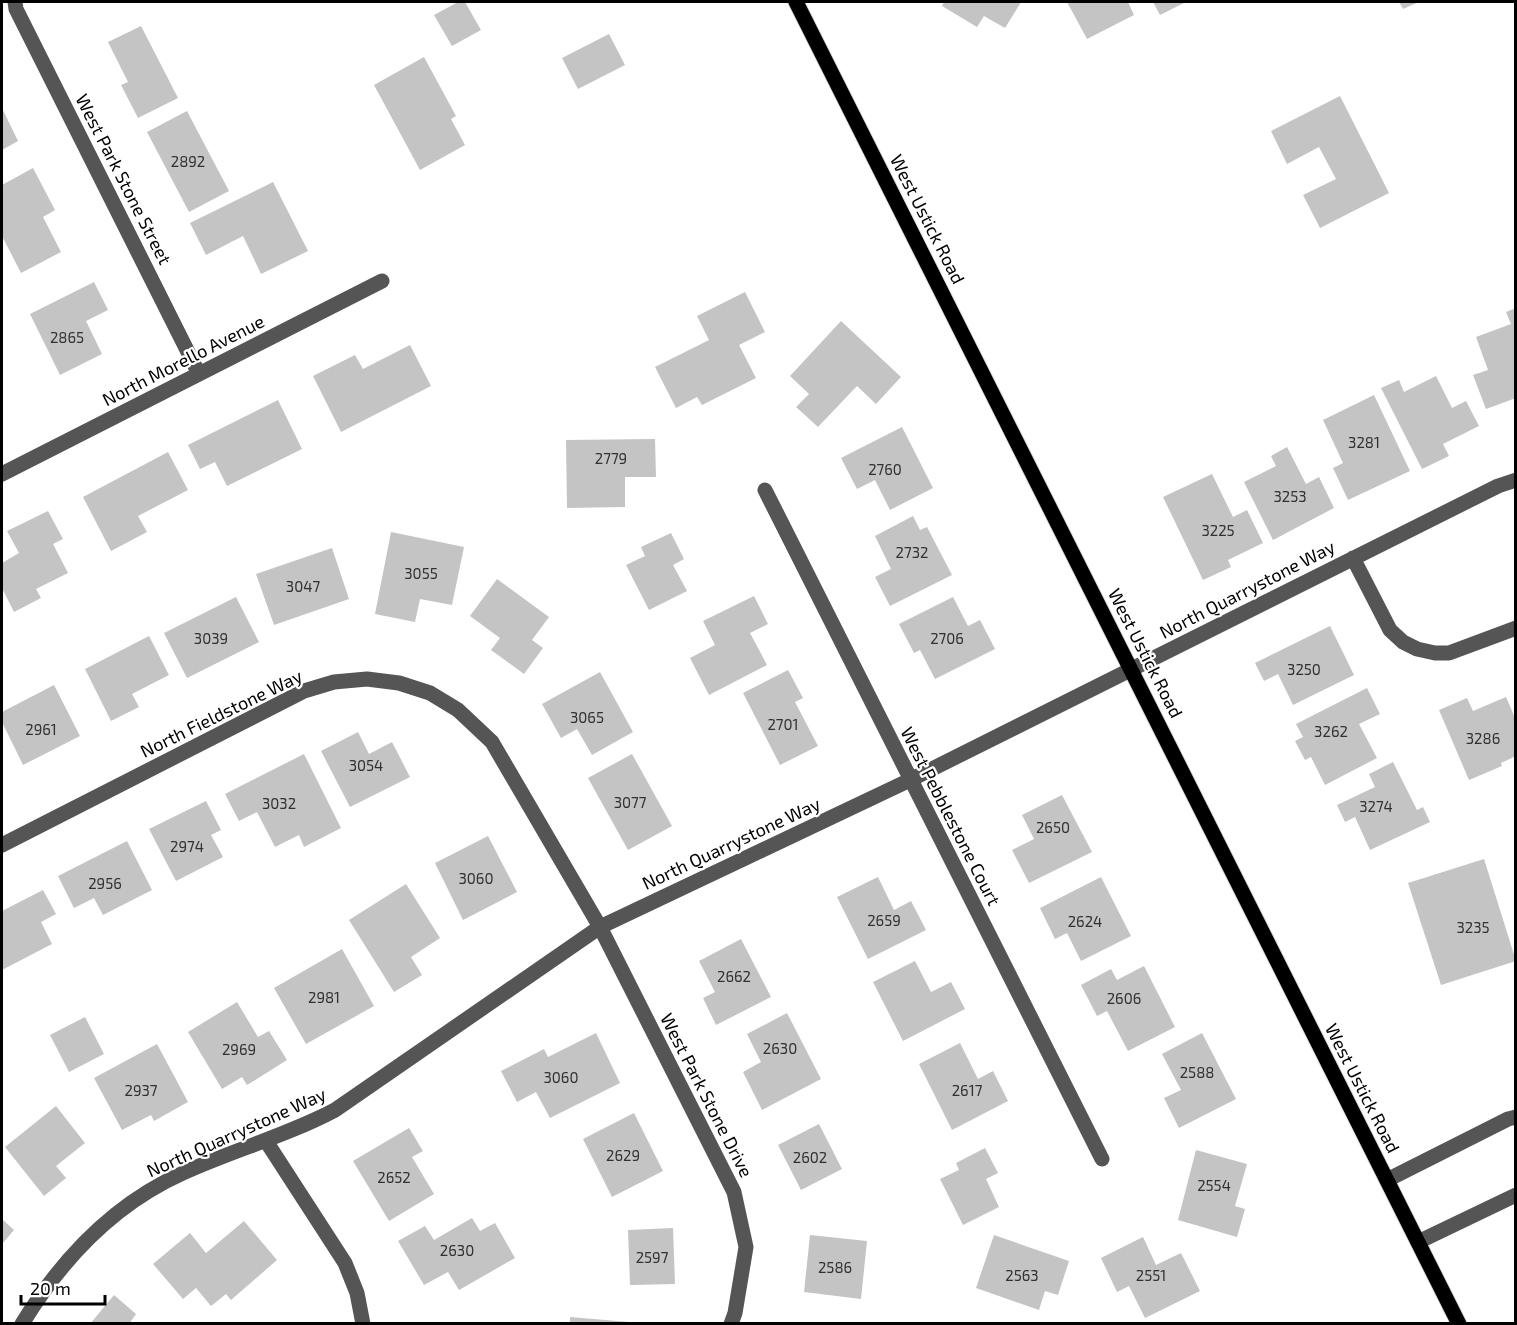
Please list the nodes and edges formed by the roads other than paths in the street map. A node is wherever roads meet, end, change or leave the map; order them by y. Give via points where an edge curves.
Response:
1 (15, 2) edge
2 (796, 2) edge
3 (382, 281) dead end
4 (199, 374) junction
5 (2, 474) edge
6 (1515, 480) edge
7 (765, 490) dead end
8 (1353, 558) junction
9 (1515, 628) edge
10 (1131, 669) junction
11 (910, 780) junction
12 (2, 845) edge
13 (600, 927) junction
14 (1515, 1117) edge
15 (266, 1141) junction
16 (1102, 1159) dead end
17 (1387, 1180) junction
18 (1515, 1195) edge
19 (1418, 1242) junction
20 (22, 1323) edge
21 (363, 1323) edge
22 (731, 1323) edge
23 (1459, 1323) edge

1 - 4 street, West Park Stone Street
2 - 10 main road, West Ustick Road
3 - 4 street, North Morello Avenue
4 - 5 street, North Morello Avenue
6 - 8 street, North Quarrystone Way
7 - 11 street, West Pebblestone Court
8 - 9 street via 1390,630 1417,649 1449,653
8 - 10 street, North Quarrystone Way
10 - 11 street, North Quarrystone Way
10 - 17 main road, West Ustick Road
11 - 13 street, North Quarrystone Way
11 - 16 street, West Pebblestone Court
12 - 13 street, North Fieldstone Way via 304,691 334,682 367,679 399,683 430,693 458,710 492,742
13 - 15 street, North Quarrystone Way via 335,1110
13 - 22 street, West Park Stone Drive via 734,1192 746,1248
14 - 17 street
15 - 20 street, North Quarrystone Way via 183,1173 127,1206 79,1248 50,1281
15 - 21 street via 345,1263
17 - 19 main road, West Ustick Road
18 - 19 street
19 - 23 main road, West Ustick Road

